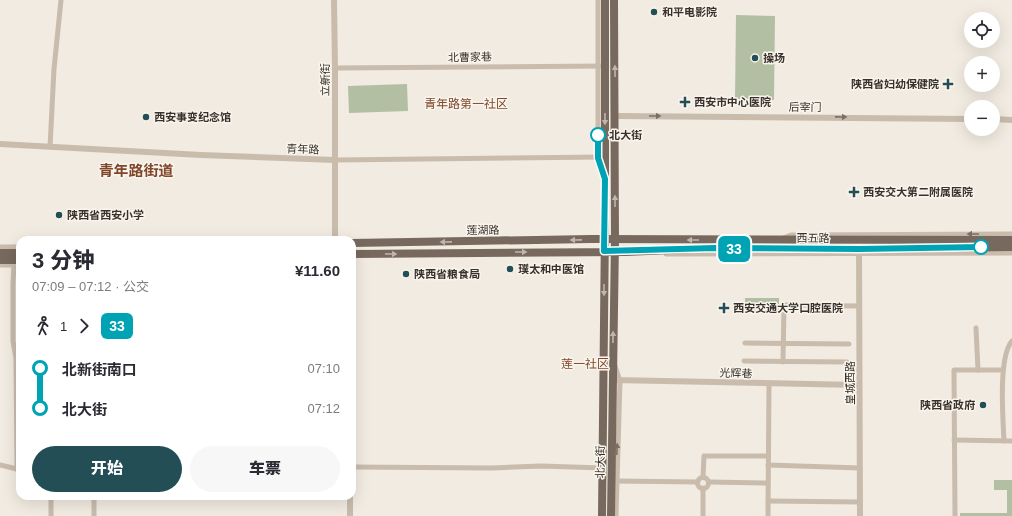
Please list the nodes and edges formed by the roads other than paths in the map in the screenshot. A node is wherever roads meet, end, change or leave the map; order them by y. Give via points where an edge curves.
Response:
1 (61, 0) edge
2 (334, 0) edge
3 (598, 0) edge
4 (605, 0) edge
5 (614, 0) edge
6 (602, 66) junction
7 (335, 68) junction
8 (616, 116) junction
9 (964, 119) edge
10 (1000, 119) edge
11 (1012, 120) edge
12 (0, 144) edge
13 (50, 147) junction
14 (602, 158) junction
15 (335, 160) junction
16 (1012, 234) edge
17 (335, 236) edge
18 (605, 239) junction
19 (615, 240) junction
20 (776, 240) junction
21 (1012, 240) edge
22 (356, 243) edge
23 (0, 247) edge
24 (1012, 247) edge
25 (604, 251) junction
26 (859, 251) junction
27 (615, 252) junction
28 (0, 253) edge
29 (1012, 253) edge
30 (356, 254) edge
31 (16, 255) edge
32 (16, 256) edge
33 (16, 256) edge
34 (16, 257) edge
35 (0, 260) edge
36 (16, 262) edge
37 (0, 265) edge
38 (859, 306) junction
39 (976, 328) dead end
40 (1012, 341) edge
41 (745, 343) dead end
42 (782, 344) junction
43 (849, 344) dead end
44 (16, 358) edge
45 (744, 361) dead end
46 (783, 362) junction
47 (847, 362) dead end
48 (978, 370) junction
49 (1003, 370) junction
50 (616, 380) junction
51 (769, 384) junction
52 (859, 385) junction
53 (954, 440) junction
54 (1004, 440) junction
55 (1012, 441) edge
56 (768, 456) junction
57 (0, 465) edge
58 (768, 465) junction
59 (356, 467) edge
60 (601, 468) junction
61 (860, 468) junction
62 (16, 469) edge
63 (703, 477) junction
64 (614, 481) junction
65 (698, 482) junction
66 (709, 482) junction
67 (768, 483) junction
68 (703, 488) junction
69 (51, 500) edge
70 (94, 500) edge
71 (350, 500) edge
72 (768, 501) junction
73 (860, 502) junction
74 (51, 516) edge
75 (94, 516) edge
76 (350, 516) edge
77 (599, 516) edge
78 (602, 516) edge
79 (611, 516) edge
80 (616, 516) edge
81 (703, 516) edge
82 (768, 516) edge
83 (860, 516) edge
84 (955, 516) edge

1 - 13 street
2 - 7 street, 立新街
3 - 6 street
4 - 6 main road, 北大街
8 -> 5 main road, 北大街
6 - 7 street, 北曹家巷
6 -> 14 main road, 北大街
7 - 15 street, 立新街
8 -> 9 street, 后宰门
19 -> 8 main road, 北大街
10 - 11 street
12 - 13 street, 青年路
13 - 15 street, 青年路
14 - 15 street, 青年路
14 - 18 main road, 北大街 via 605,179
15 - 17 street, 立新街
16 -> 20 street via 791,235
18 - 19 main road, 莲湖路
18 -> 22 main road, 莲湖路
18 - 25 main road, 北大街
20 -> 19 main road, 西五路
19 - 27 main road, 北大街
20 - 21 main road, 西五路
23 - 31 street
24 - 26 main road, 西五路
25 - 27 main road, 莲湖路
30 -> 25 main road, 莲湖路
25 -> 60 main road, 北大街
26 - 27 main road, 西五路 via 715,248
26 - 29 street
26 - 38 street, 皇城西路
50 -> 27 main road, 北大街 via 613,356
28 - 32 main road
33 - 35 main road
34 - 37 street
36 - 44 street via 13,282 13,341
38 - 42 street via 784,305
38 - 52 street, 皇城西路
39 - 48 street
40 - 49 street
41 - 42 street
42 - 43 street
42 - 46 street
45 - 46 street
46 - 47 street
48 - 49 street
48 - 53 street via 954,370
49 - 54 street
50 - 51 street, 光辉巷
64 -> 50 main road, 北大街
51 - 52 street, 光辉巷
51 - 56 street
52 - 61 street, 皇城西路
53 - 54 street
53 - 84 street
54 - 55 street
56 - 58 street
56 - 63 street via 704,456
57 - 62 street
58 - 61 street
58 - 67 street
59 - 60 street
60 - 77 street
60 - 78 main road, 北大街
61 - 73 street, 皇城西路
63 - 65 street via 699,478
63 - 66 street
64 - 65 street
64 - 79 main road, 北大街
64 - 80 street
65 - 68 street
66 - 67 street
66 - 68 street via 707,487
67 - 72 street
68 - 81 street
69 - 74 street
70 - 75 street
71 - 76 street
72 - 73 street
72 - 82 street
73 - 83 street, 皇城西路

